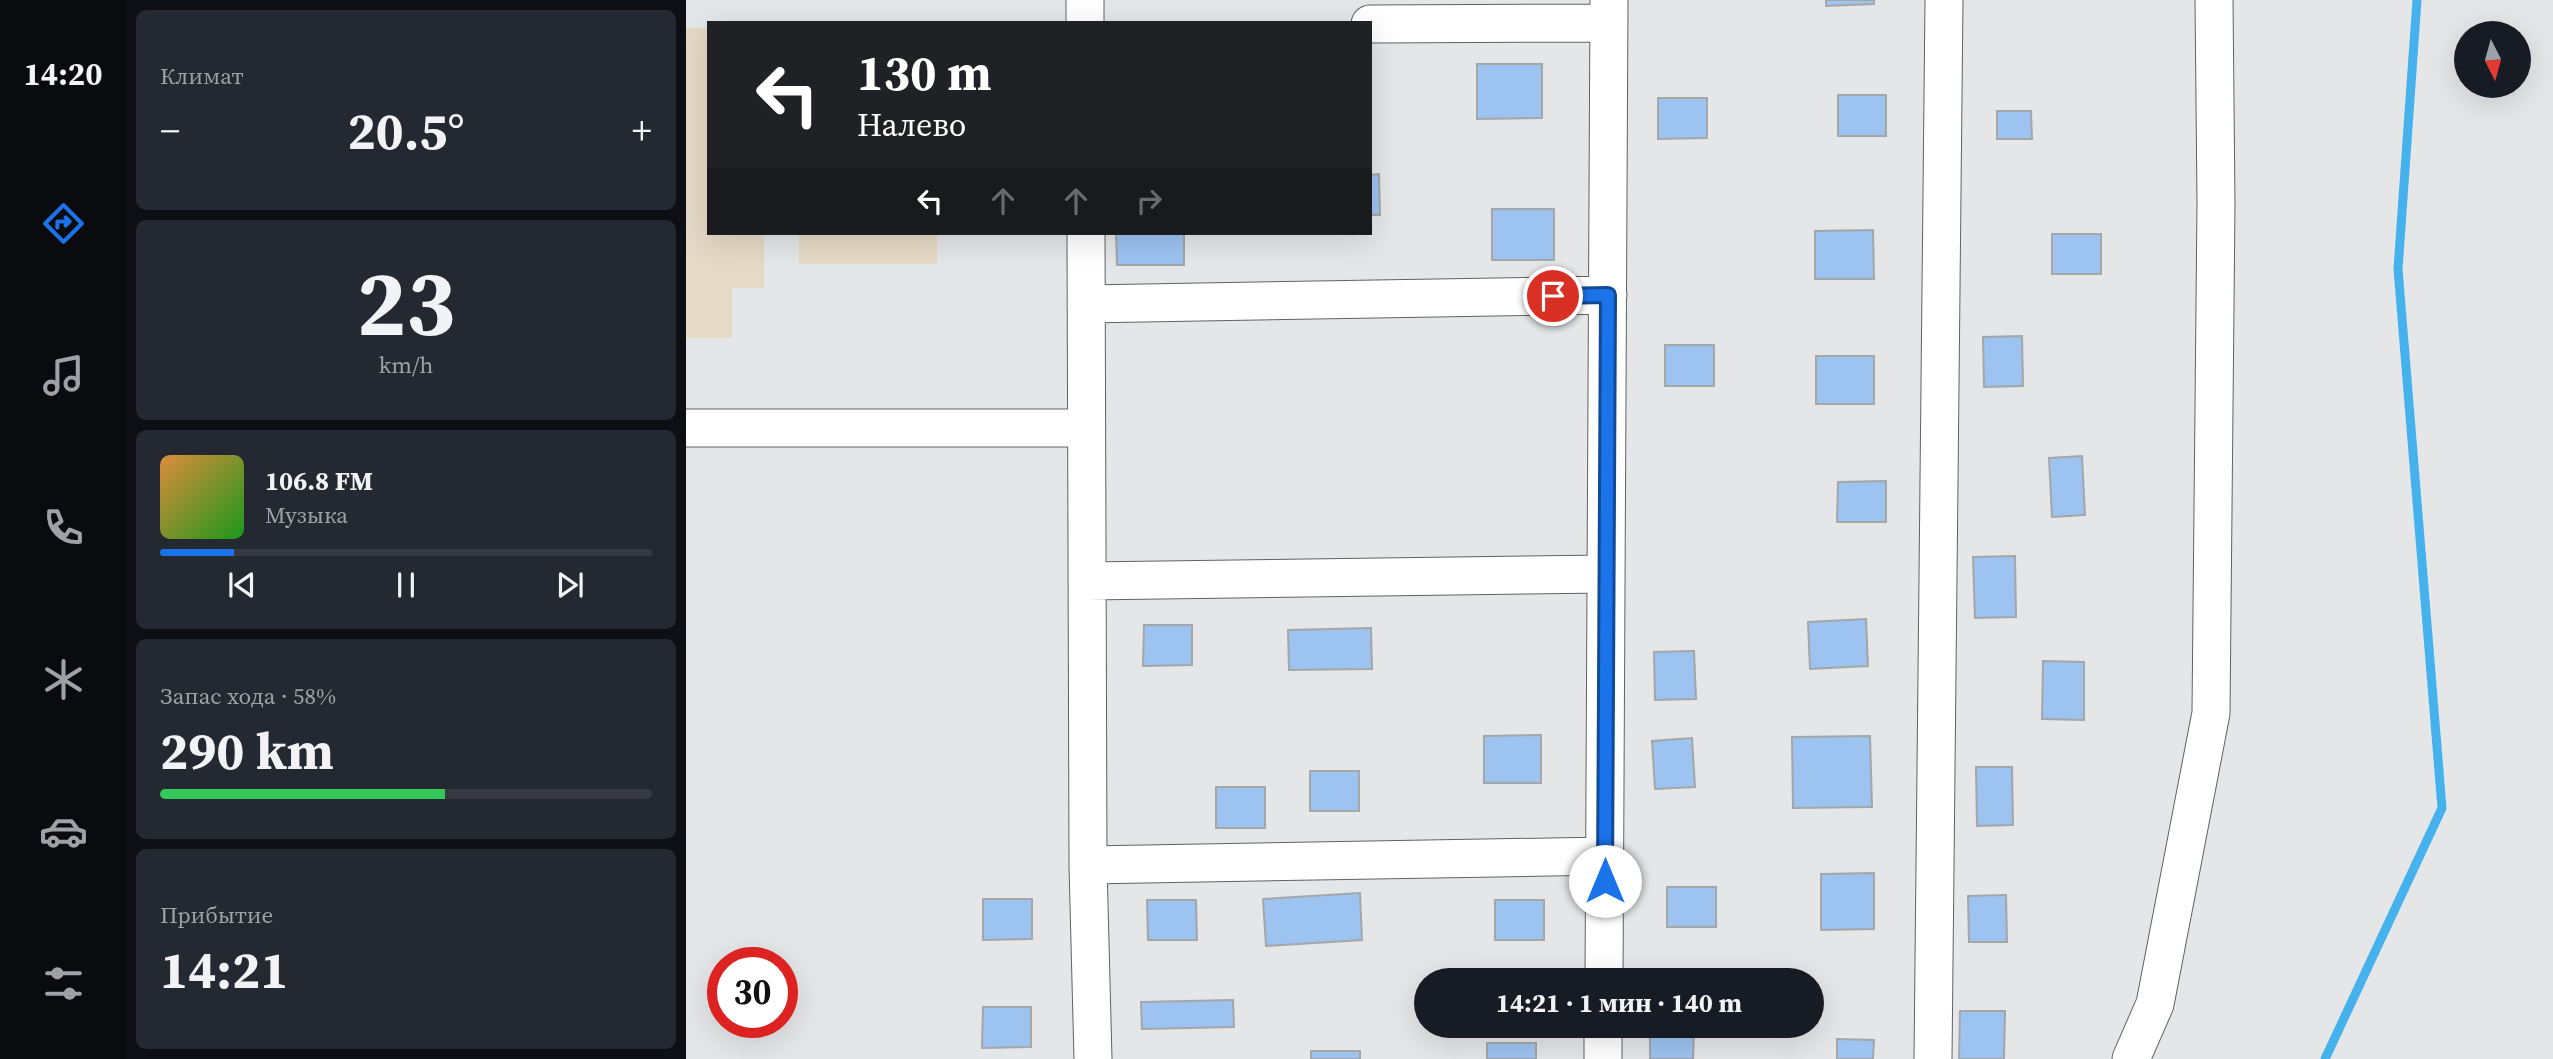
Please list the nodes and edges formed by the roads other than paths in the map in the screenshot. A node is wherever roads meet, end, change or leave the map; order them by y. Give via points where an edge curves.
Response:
1 (1085, 0) edge
2 (1944, 0) edge
3 (2214, 0) edge
4 (1609, 12) edge
5 (1085, 21) edge
6 (1372, 24) edge
7 (1086, 235) edge
8 (1608, 295) junction
9 (1086, 304) junction
10 (686, 428) edge
11 (1086, 428) junction
12 (1606, 574) junction
13 (1087, 581) junction
14 (1605, 856) junction
15 (1088, 865) junction
16 (1604, 968) edge
17 (1603, 1038) edge
18 (1093, 1059) edge
19 (1603, 1059) edge
20 (1933, 1059) edge
21 (2131, 1059) edge

1 - 5 street
2 - 20 street
3 - 21 street via 2211,713 2155,1004
4 - 6 street
4 - 8 street
7 - 9 street
8 - 9 street
8 - 12 street
9 - 11 street
10 - 11 street
11 - 13 street
12 - 13 street
12 - 14 street
13 - 15 street
14 - 15 street
14 - 16 street
15 - 18 street
17 - 19 street

